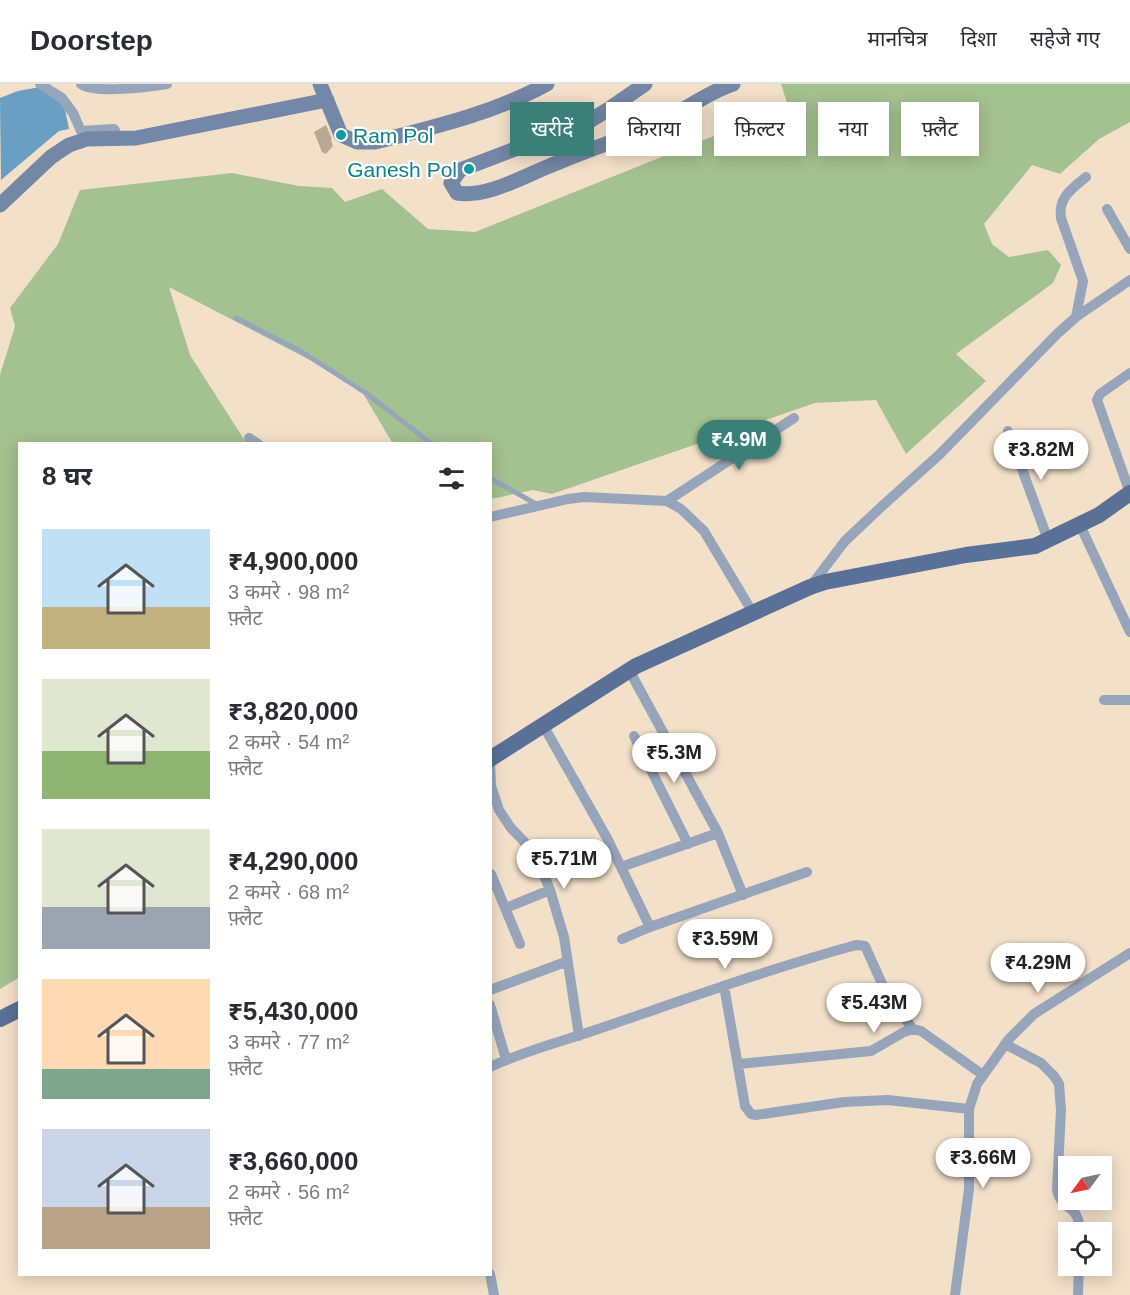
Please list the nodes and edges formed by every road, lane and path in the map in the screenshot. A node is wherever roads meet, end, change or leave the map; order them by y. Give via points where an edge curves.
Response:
1 (40, 84) edge
2 (81, 84) edge
3 (167, 84) edge
4 (320, 84) edge
5 (547, 84) edge
6 (645, 84) edge
7 (733, 84) edge
8 (327, 100) junction
9 (119, 138) junction
10 (1086, 177) dead end
11 (0, 205) edge
12 (1107, 209) dead end
13 (1130, 249) edge
14 (1130, 280) edge
15 (1076, 317) junction
16 (236, 318) dead end
17 (1130, 372) edge
18 (795, 418) dead end
19 (1008, 431) dead end
20 (429, 442) edge
21 (492, 479) edge
22 (1130, 493) edge
23 (668, 501) junction
24 (537, 505) junction
25 (492, 516) edge
26 (1080, 525) junction
27 (1048, 540) junction
28 (810, 587) junction
29 (753, 613) junction
30 (1130, 632) edge
31 (629, 670) junction
32 (1104, 700) dead end
33 (1130, 700) edge
34 (543, 725) junction
35 (634, 736) dead end
36 (492, 759) edge
37 (492, 789) edge
38 (718, 833) junction
39 (688, 844) junction
40 (621, 867) junction
41 (807, 872) dead end
42 (492, 876) edge
43 (550, 890) junction
44 (743, 895) junction
45 (506, 909) junction
46 (650, 927) junction
47 (622, 939) dead end
48 (520, 945) dead end
49 (1130, 953) edge
50 (568, 961) junction
51 (724, 986) junction
52 (492, 989) edge
53 (18, 1010) edge
54 (492, 1012) edge
55 (0, 1019) edge
56 (913, 1029) junction
57 (579, 1036) junction
58 (1005, 1044) junction
59 (506, 1059) junction
60 (739, 1064) junction
61 (492, 1066) edge
62 (982, 1075) junction
63 (969, 1109) junction
64 (1079, 1222) edge
65 (490, 1276) edge
66 (1079, 1276) edge
67 (494, 1295) edge
68 (955, 1295) edge
69 (1078, 1295) edge

1 - 9 street via 62,98 81,131 114,129
2 - 3 street via 114,89
4 - 8 street
5 - 8 street via 486,111 375,142 357,142 341,135
6 - 7 street via 580,126 460,171 451,183 457,193 468,195 517,181 664,120
8 - 9 street via 136,138
9 - 11 street via 87,139 69,145
10 - 15 street via 1061,200 1060,210 1083,281
12 - 13 street
14 - 15 street
15 - 28 street via 940,454 845,541
16 - 20 lane via 302,352 366,393
17 - 22 street via 1097,400
18 - 23 street
19 - 27 street
21 - 24 lane
22 - 26 main road
23 - 24 street via 584,497
23 - 29 street via 704,531
24 - 25 street
26 - 27 main road
26 - 30 street
27 - 28 main road via 1035,546 966,555
28 - 29 main road
29 - 31 main road
31 - 34 main road
31 - 38 street
32 - 33 street
34 - 36 main road
34 - 40 street
35 - 39 street
37 - 43 street via 511,828 535,853
38 - 39 street
38 - 44 street
39 - 40 street
40 - 46 street
41 - 44 street
42 - 45 street
43 - 45 street
43 - 50 street
44 - 46 street
45 - 48 street
46 - 47 street
49 - 58 street via 1046,1005
50 - 52 street
50 - 57 street
51 - 56 street via 861,945 888,997
51 - 57 street
51 - 60 street
53 - 55 main road
54 - 59 street
56 - 60 street via 871,1051
56 - 62 street
57 - 59 street
58 - 62 street
58 - 64 street via 1041,1063 1059,1084 1057,1190 1059,1199 1074,1209
59 - 61 street
60 - 63 street via 745,1106 756,1115 888,1100
62 - 63 street
63 - 68 street via 969,1189
65 - 67 street
66 - 69 street

